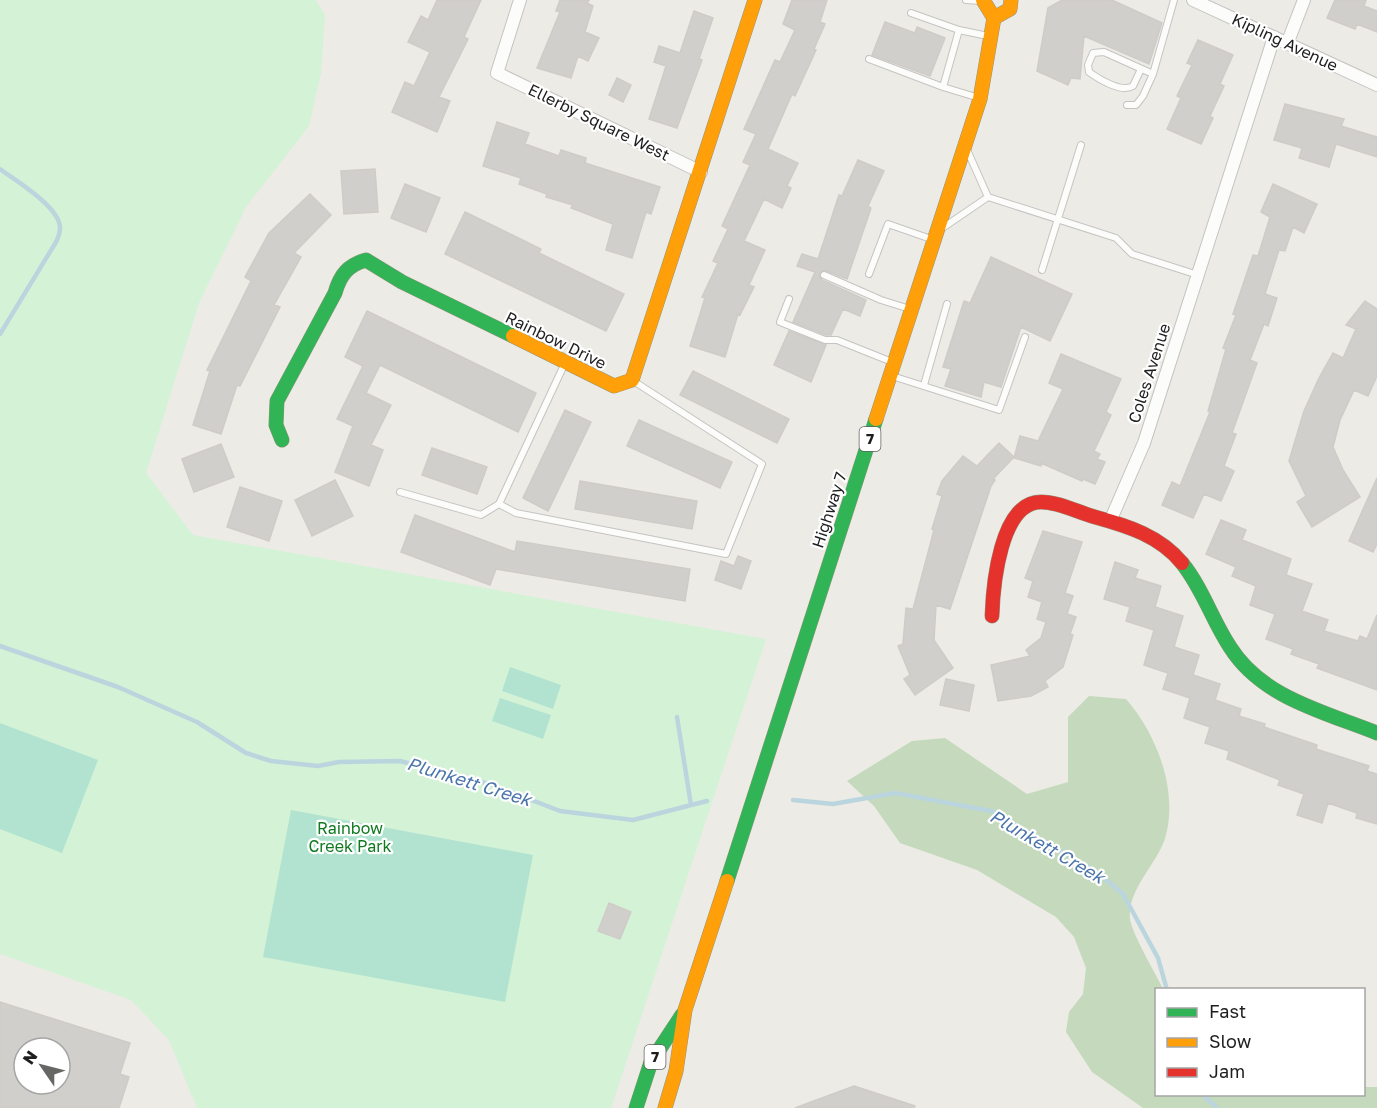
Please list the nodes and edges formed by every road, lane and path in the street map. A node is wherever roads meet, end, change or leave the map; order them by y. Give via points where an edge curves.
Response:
1 (520, 0) edge
2 (755, 0) edge
3 (966, 0) edge
4 (983, 0) edge
5 (1011, 0) edge
6 (1174, 0) edge
7 (1193, 0) edge
8 (1304, 0) edge
9 (911, 13) dead end
10 (994, 18) junction
11 (959, 30) junction
12 (990, 37) junction
13 (1274, 37) junction
14 (1287, 44) junction
15 (869, 59) dead end
16 (1141, 69) junction
17 (1153, 74) junction
18 (1377, 85) edge
19 (943, 87) junction
20 (980, 99) junction
21 (1127, 105) dead end
22 (1082, 145) dead end
23 (966, 147) junction
24 (701, 172) junction
25 (988, 197) junction
26 (1058, 219) junction
27 (938, 236) junction
28 (1042, 270) dead end
29 (869, 273) dead end
30 (824, 274) dead end
31 (1199, 275) junction
32 (789, 299) dead end
33 (947, 304) dead end
34 (914, 310) junction
35 (1025, 337) dead end
36 (565, 362) junction
37 (894, 369) junction
38 (632, 380) junction
39 (924, 385) junction
40 (282, 440) dead end
41 (400, 492) dead end
42 (499, 504) junction
43 (1111, 519) junction
44 (992, 616) dead end
45 (1377, 733) edge
46 (685, 1010) junction
47 (666, 1107) edge
48 (636, 1108) edge

1 - 24 street, Ellerby Square West via 496,73
2 - 24 street
3 - 4 lane
4 - 10 street
5 - 10 street via 1010,9
6 - 17 lane
7 - 13 street, Kipling Avenue
8 - 14 street
9 - 11 lane
10 - 12 street, Highway 7 / 7
11 - 12 lane
11 - 19 lane
12 - 20 street, Highway 7 / 7
13 - 14 street, Kipling Avenue
13 - 31 street, Coles Avenue
14 - 18 street, Kipling Avenue
15 - 19 lane
16 - 16 lane via 1099,51 1093,53 1088,65 1094,76 1122,89 1133,86
16 - 17 lane
17 - 21 lane via 1140,102
19 - 20 lane
20 - 23 street, Highway 7 / 7
22 - 26 lane
23 - 25 lane
23 - 27 street, Highway 7 / 7
24 - 38 street
25 - 26 lane
25 - 27 lane
26 - 28 lane
26 - 31 lane via 1116,238 1132,254
27 - 29 lane via 888,224
27 - 34 street, Highway 7 / 7
30 - 34 lane
31 - 43 street, Coles Avenue via 1144,443
32 - 37 lane via 780,322 825,340 837,340
33 - 39 lane
34 - 37 street, Highway 7 / 7
35 - 39 lane via 999,410
36 - 38 street, Rainbow Drive via 614,386
36 - 40 street, Rainbow Drive via 402,282 377,265 366,260 356,262 346,267 339,279 277,401 276,426
36 - 42 lane
37 - 39 lane
37 - 46 street, Highway 7 / 7
38 - 42 lane via 762,464 726,554 516,513
41 - 42 lane via 481,515
43 - 44 street via 1041,502 1022,508 1012,522 993,582
43 - 45 street via 1151,536 1181,561 1224,639 1251,674 1283,694
46 - 47 street, Highway 7 / 7
46 - 48 street, Highway 7 / 7 via 651,1062

